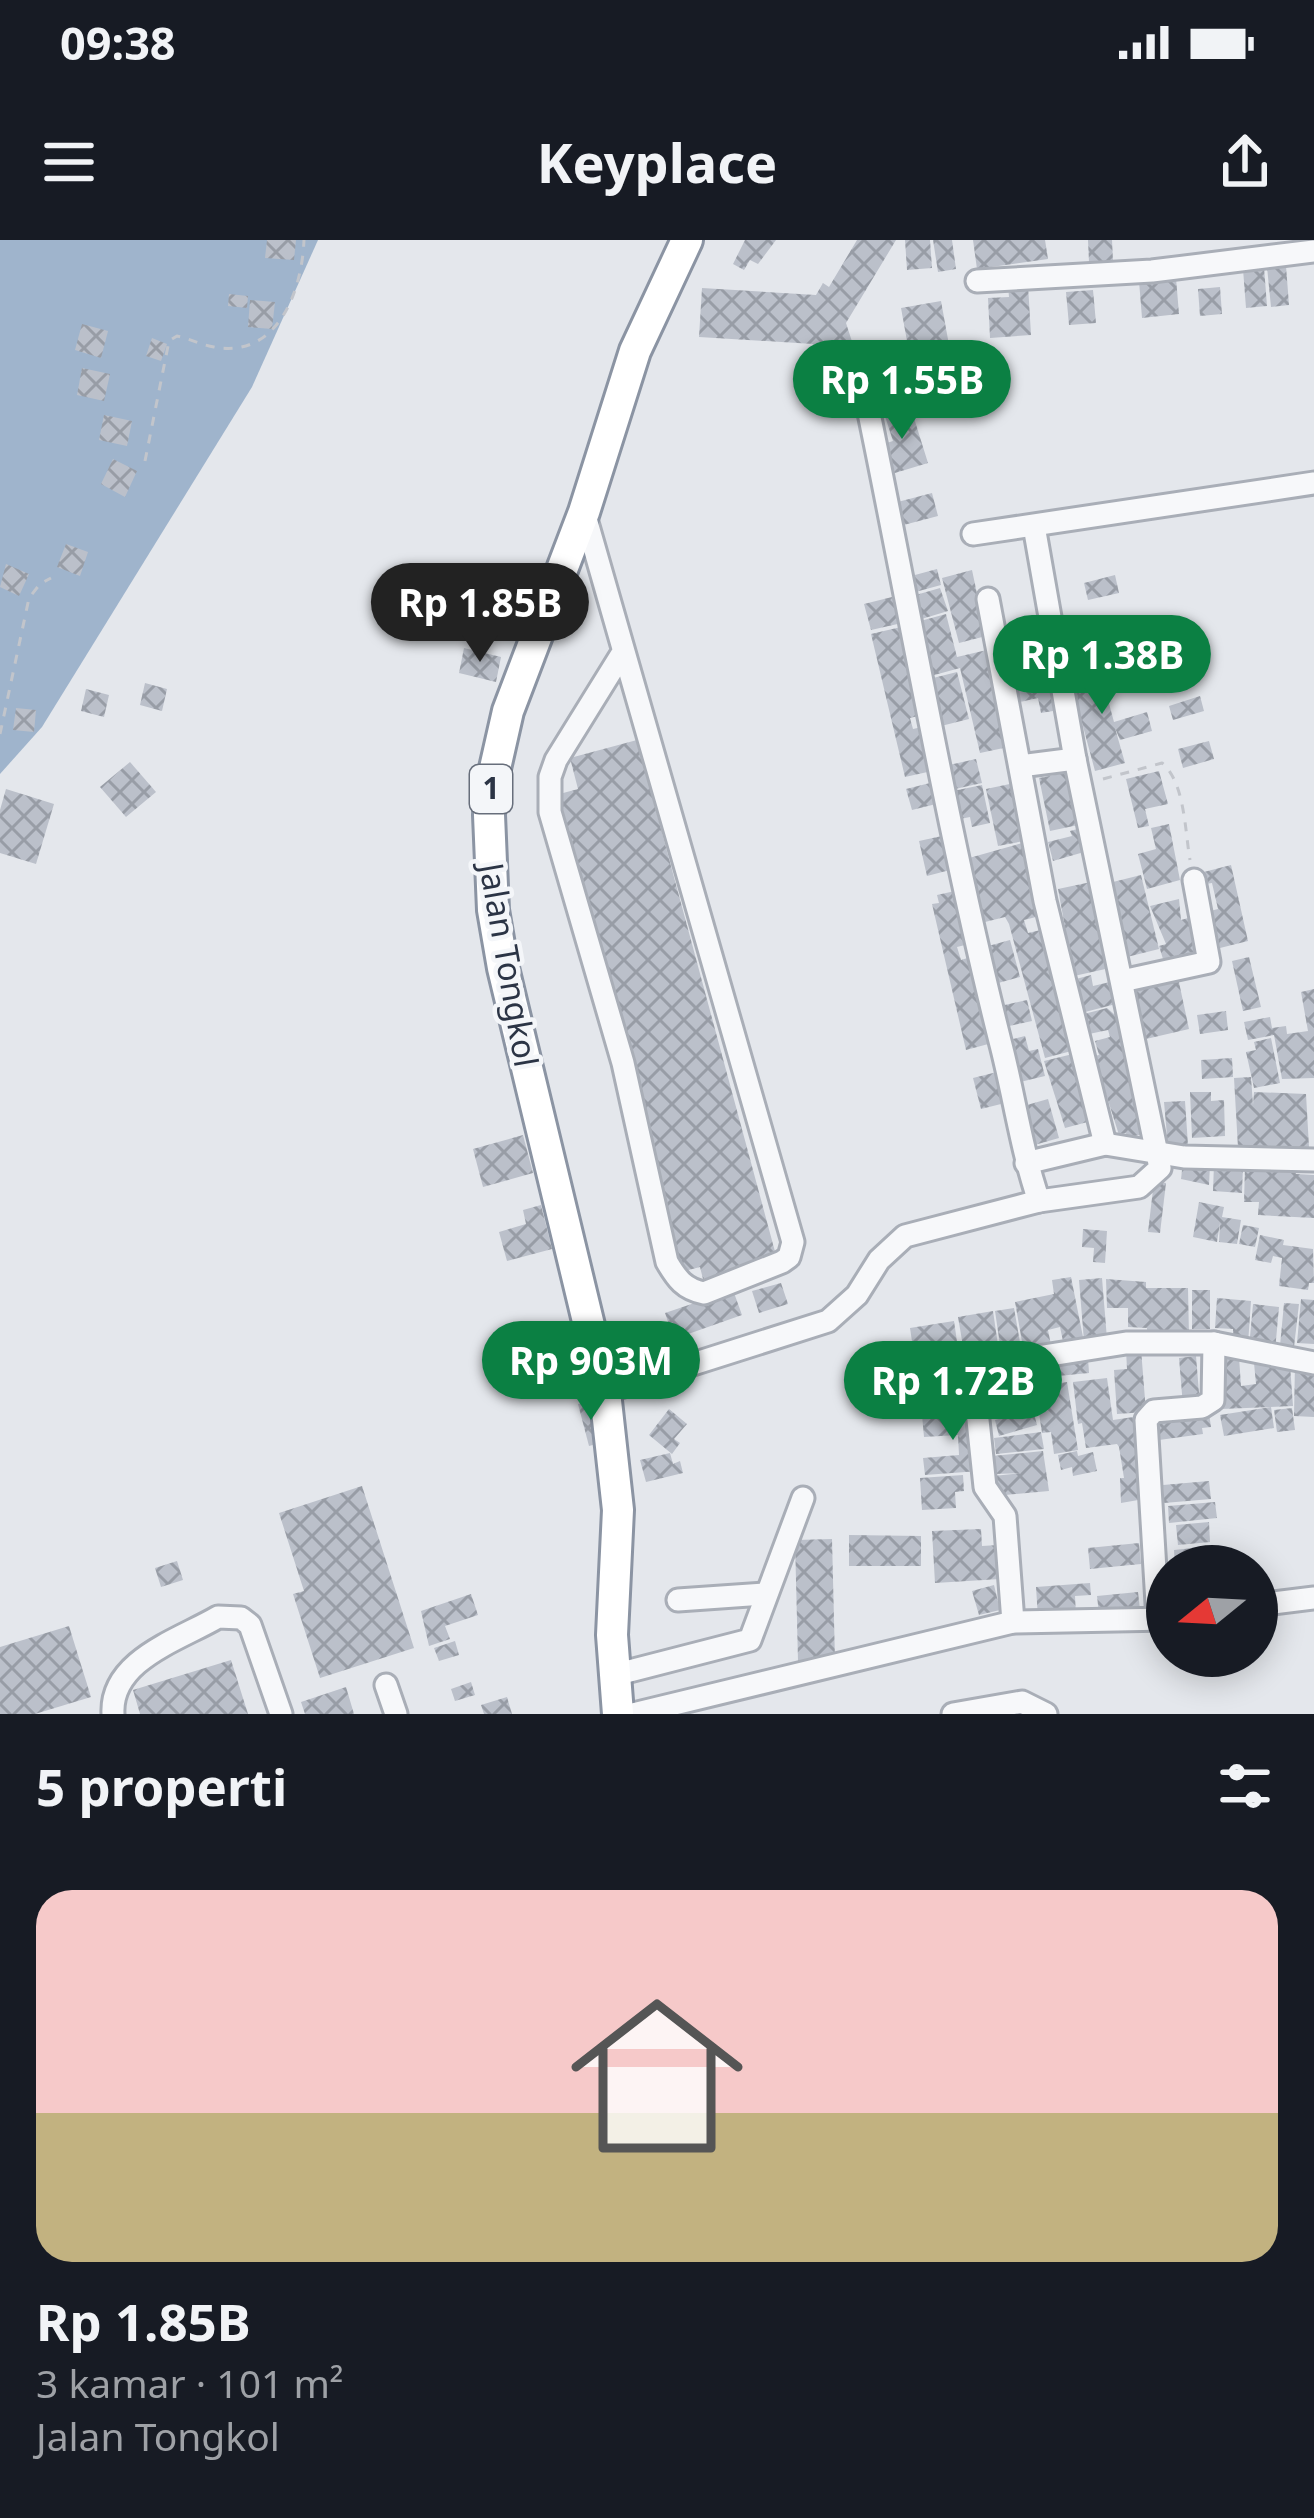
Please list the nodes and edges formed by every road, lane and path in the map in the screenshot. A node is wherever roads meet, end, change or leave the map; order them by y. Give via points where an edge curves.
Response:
1 (304, 240) edge
2 (687, 240) edge
3 (1314, 251) edge
4 (977, 281) dead end
5 (869, 413) dead end
6 (145, 461) dead end
7 (1314, 483) edge
8 (584, 512) junction
9 (1034, 526) junction
10 (973, 535) dead end
11 (51, 578) dead end
12 (988, 599) dead end
13 (623, 652) junction
14 (0, 734) edge
15 (1075, 758) junction
16 (1020, 766) junction
17 (1081, 786) junction
18 (1194, 880) joint
19 (1122, 981) junction
20 (1106, 1144) junction
21 (1314, 1160) edge
22 (1026, 1163) junction
23 (1154, 1169) junction
24 (1039, 1201) junction
25 (1214, 1343) junction
26 (1314, 1363) edge
27 (601, 1379) junction
28 (803, 1498) dead end
29 (1156, 1545) edge
30 (765, 1594) junction
31 (1314, 1598) edge
32 (678, 1600) dead end
33 (1278, 1602) edge
34 (1146, 1619) edge
35 (1013, 1622) junction
36 (614, 1675) junction
37 (386, 1685) dead end
38 (113, 1714) edge
39 (281, 1714) edge
40 (396, 1714) edge
41 (618, 1714) edge
42 (633, 1714) edge
43 (953, 1714) edge
44 (1046, 1714) edge

1 - 6 path via 293,298 272,334 230,347 170,341
2 - 8 highway, Jalan Tongkol / 1 via 635,351
3 - 4 street
5 - 22 street
7 - 9 street
8 - 13 street
8 - 27 highway, Jalan Tongkol / 1 via 508,711 491,786 489,851 503,968
9 - 10 street
9 - 15 street
11 - 14 path via 29,598
12 - 16 street
13 - 13 street via 793,1242 782,1262 704,1293 678,1280 668,1262 623,1063 550,812 556,760
15 - 16 street
15 - 17 street
16 - 20 street
17 - 18 path via 1168,767
17 - 19 street
18 - 19 street via 1209,962
19 - 23 street via 1153,1120
20 - 22 street
20 - 23 street
21 - 23 street
22 - 24 street
23 - 24 street
24 - 27 street via 904,1236 828,1322
25 - 26 street
25 - 29 street via 1213,1400 1154,1411 1146,1420
25 - 35 street via 1105,1344 975,1373 986,1487 1005,1516
27 - 36 highway, Jalan Tongkol / 1 via 618,1510
28 - 30 street
30 - 32 street
30 - 36 street via 750,1640
31 - 33 street
34 - 35 street
35 - 42 street
36 - 41 highway, Jalan Tongkol / 1
37 - 40 street
38 - 39 street via 118,1681 130,1668 230,1616 250,1625
43 - 44 street via 1022,1702

